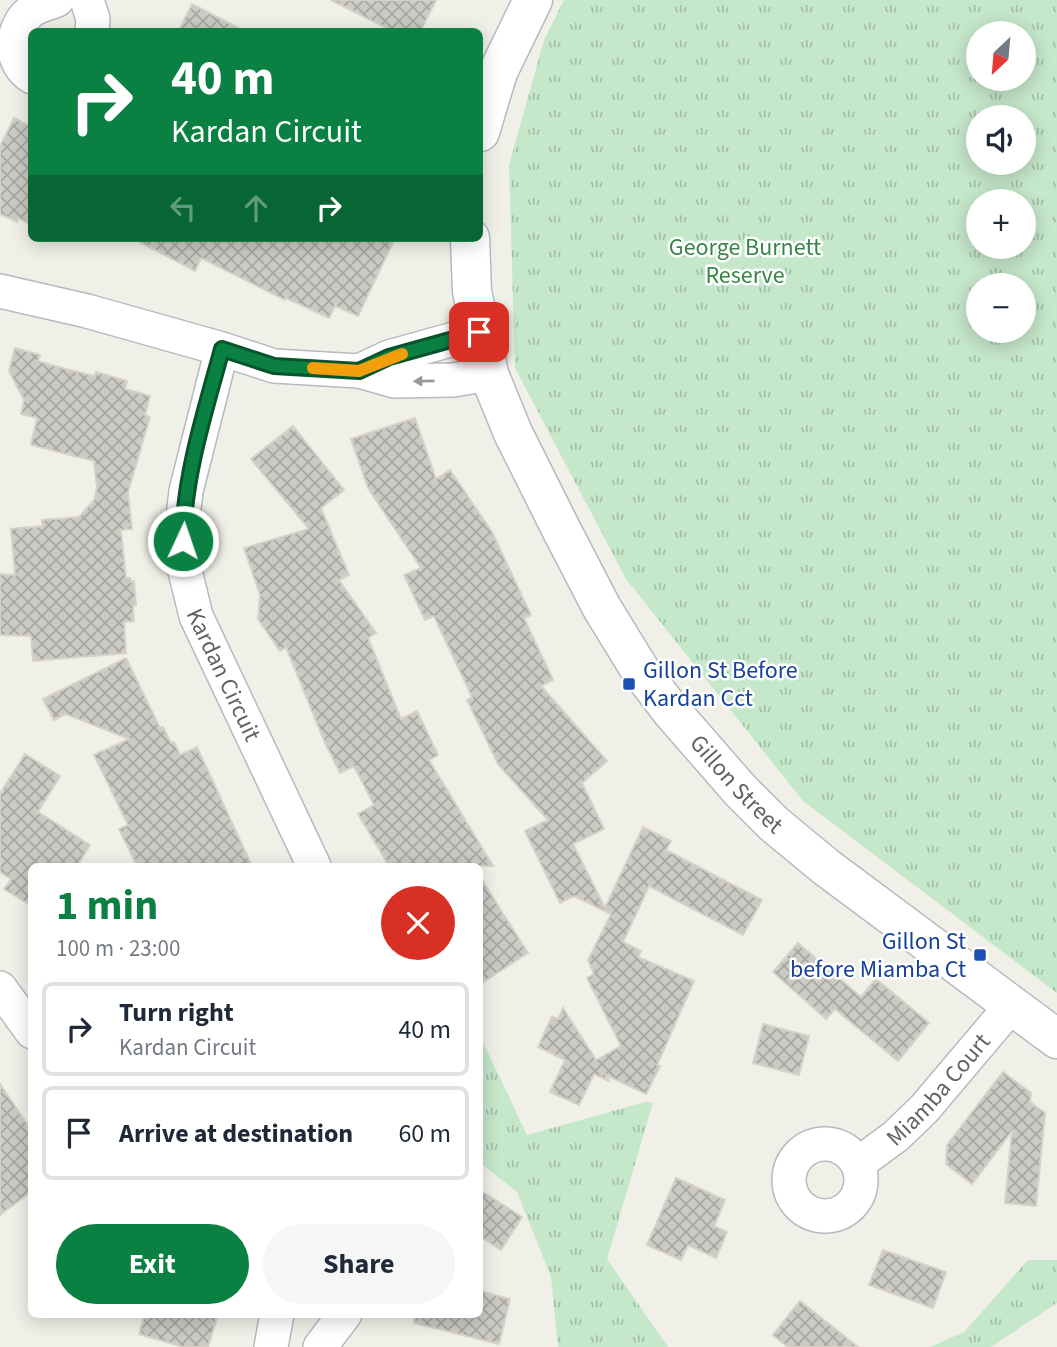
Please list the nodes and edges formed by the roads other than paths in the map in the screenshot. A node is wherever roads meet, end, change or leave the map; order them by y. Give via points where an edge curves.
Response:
1 (57, 0) edge
2 (87, 0) edge
3 (533, 0) edge
4 (92, 28) edge
5 (28, 74) edge
6 (483, 122) edge
7 (470, 242) edge
8 (0, 291) edge
9 (479, 332) junction
10 (222, 349) junction
11 (359, 371) junction
12 (489, 374) junction
13 (313, 863) edge
14 (0, 988) edge
15 (1012, 1005) junction
16 (28, 1026) edge
17 (1057, 1039) edge
18 (858, 1164) dead end
19 (275, 1318) edge
20 (342, 1318) edge
21 (271, 1347) edge
22 (320, 1347) edge

1 - 5 street via 30,12 15,37 14,53
2 - 4 street
3 - 6 street via 498,72
7 - 9 street, Gillon Street
8 - 10 street
9 - 11 street via 389,357
9 - 12 street, Gillon Street
10 - 11 street via 274,366
10 - 13 street, Kardan Circuit via 186,491 184,567 195,616
12 -> 11 street via 394,381
12 - 15 street, Gillon Street via 513,433 602,608 672,712 740,790 785,832
14 - 16 street
15 - 17 street, Gillon Street
15 - 18 street, Miamba Court via 923,1110
19 - 21 street
20 - 22 street

